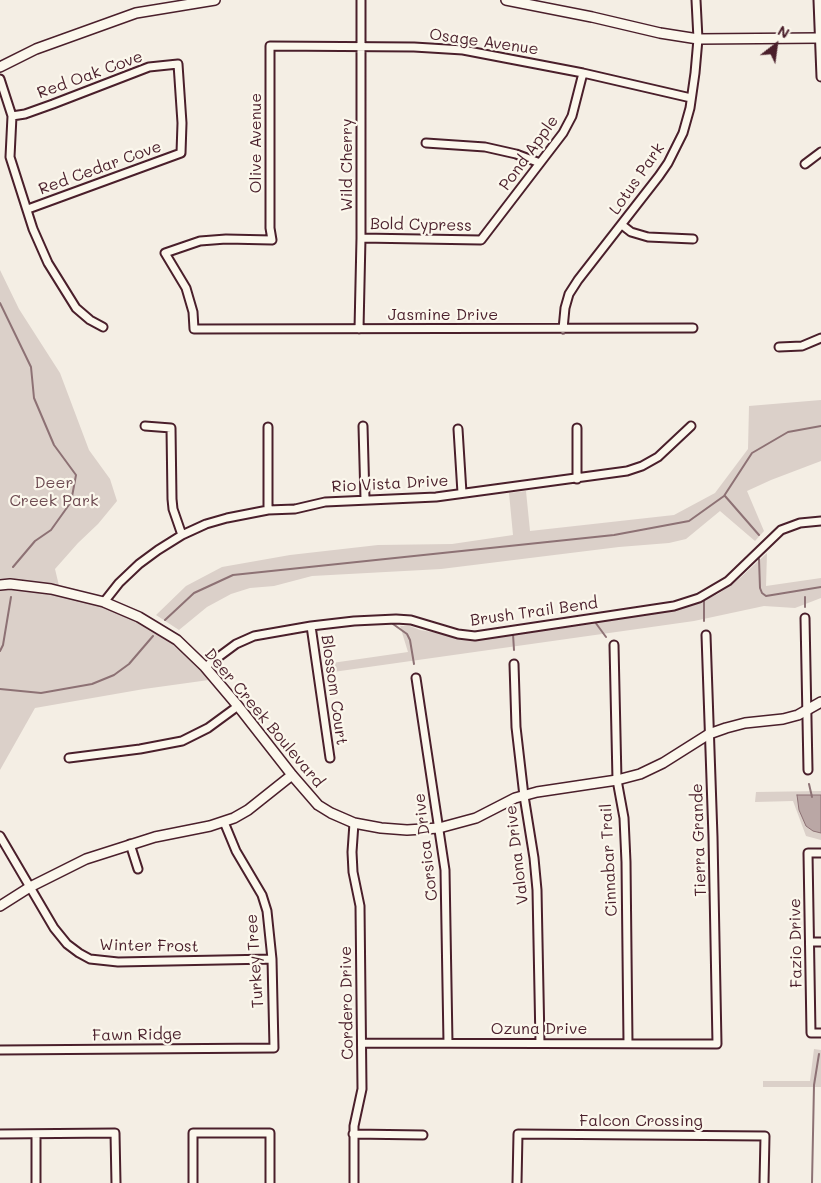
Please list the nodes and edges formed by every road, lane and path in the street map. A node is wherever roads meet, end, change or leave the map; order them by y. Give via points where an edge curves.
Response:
1 (215, 0) edge
2 (361, 0) edge
3 (506, 0) edge
4 (696, 0) edge
5 (818, 0) edge
6 (819, 38) junction
7 (698, 39) junction
8 (270, 46) joint
9 (360, 46) junction
10 (0, 67) edge
11 (583, 73) junction
12 (821, 77) edge
13 (0, 79) edge
14 (692, 98) junction
15 (12, 116) junction
16 (426, 143) dead end
17 (181, 152) joint
18 (821, 152) edge
19 (540, 163) junction
20 (805, 164) dead end
21 (28, 209) junction
22 (622, 225) junction
23 (361, 238) junction
24 (693, 239) dead end
25 (481, 240) joint
26 (103, 326) dead end
27 (693, 328) dead end
28 (194, 329) joint
29 (359, 329) junction
30 (563, 329) junction
31 (821, 338) edge
32 (779, 347) dead end
33 (145, 426) dead end
34 (363, 426) dead end
35 (691, 426) dead end
36 (268, 427) dead end
37 (577, 428) dead end
38 (458, 429) dead end
39 (577, 478) junction
40 (462, 493) junction
41 (365, 499) junction
42 (268, 510) junction
43 (821, 521) edge
44 (182, 535) junction
45 (0, 585) edge
46 (104, 602) junction
47 (805, 618) dead end
48 (311, 626) junction
49 (706, 635) dead end
50 (614, 645) dead end
51 (514, 664) dead end
52 (205, 667) junction
53 (416, 678) dead end
54 (821, 702) edge
55 (238, 706) junction
56 (808, 710) junction
57 (709, 734) junction
58 (69, 758) dead end
59 (330, 758) dead end
60 (808, 770) dead end
61 (292, 776) junction
62 (617, 780) junction
63 (524, 796) junction
64 (224, 822) junction
65 (354, 823) junction
66 (439, 828) junction
67 (0, 836) edge
68 (130, 844) junction
69 (821, 853) edge
70 (138, 869) dead end
71 (30, 887) junction
72 (0, 906) edge
73 (810, 942) junction
74 (821, 942) edge
75 (272, 959) junction
76 (821, 1033) edge
77 (362, 1043) junction
78 (448, 1043) junction
79 (540, 1043) junction
80 (628, 1043) junction
81 (717, 1044) joint
82 (274, 1048) joint
83 (0, 1050) edge
84 (0, 1134) edge
85 (36, 1134) junction
86 (353, 1134) junction
87 (423, 1135) dead end
88 (36, 1183) edge
89 (116, 1183) edge
90 (193, 1183) edge
91 (270, 1183) edge
92 (354, 1183) edge
93 (517, 1183) edge
94 (764, 1183) edge

1 - 10 street via 136,14 36,50
2 - 9 street, Wild Cherry
3 - 7 street
4 - 7 street, Lotus Park
5 - 6 street
6 - 7 street
6 - 12 street
7 - 14 street, Lotus Park
8 - 9 street, Osage Avenue
8 - 28 street, Olive Avenue via 272,240 226,238 200,241 165,253 186,288
9 - 11 street, Osage Avenue via 463,50
9 - 23 street, Wild Cherry
11 - 14 street, Osage Avenue
11 - 19 street, Pond Apple via 572,116
13 - 15 street
14 - 22 street, Lotus Park via 683,133 668,163
15 - 17 street, Red Oak Cove via 149,67 178,64
15 - 21 street via 10,157
16 - 19 street via 485,147
17 - 21 street, Red Cedar Cove
18 - 20 street
19 - 25 street, Pond Apple
21 - 26 street via 48,263 68,297 83,315
22 - 24 street via 631,232 648,236
22 - 30 street, Lotus Park via 569,294
23 - 25 street, Bold Cypress
23 - 29 street, Wild Cherry
27 - 30 street, Jasmine Drive
28 - 29 street, Jasmine Drive
29 - 30 street, Jasmine Drive
31 - 32 street via 802,346
33 - 44 street via 171,428 173,509
34 - 41 street
35 - 39 street, Rio Vista Drive via 658,457 642,466
36 - 42 street
37 - 39 street
38 - 40 street
39 - 40 street, Rio Vista Drive
40 - 41 street, Rio Vista Drive
41 - 42 street, Rio Vista Drive
42 - 44 street, Rio Vista Drive via 206,524
43 - 48 street, Brush Trail Bend via 800,523 781,530 728,581 699,598 674,606 475,636 396,619
44 - 46 street, Rio Vista Drive via 139,564
45 - 46 street, Deer Creek Boulevard via 51,589
46 - 52 street, Deer Creek Boulevard via 139,617 170,636
47 - 56 street
48 - 52 street, Brush Trail Bend via 254,636 236,644
48 - 59 street, Blossom Court
49 - 57 street, Tierra Grande
50 - 62 street, Cinnabar Trail
51 - 63 street, Valona Drive via 516,727
52 - 55 street, Deer Creek Boulevard
53 - 66 street, Corsica Drive
54 - 56 street, Deer Creek Boulevard
55 - 58 street via 208,728 182,741 140,750
55 - 61 street, Deer Creek Boulevard
56 - 57 street, Deer Creek Boulevard via 783,719 745,723
56 - 60 street
57 - 62 street, Deer Creek Boulevard via 657,766
57 - 81 street, Tierra Grande
61 - 64 street via 248,810
61 - 65 street, Deer Creek Boulevard via 318,805
62 - 63 street, Deer Creek Boulevard
62 - 80 street, Cinnabar Trail via 624,818 626,862
63 - 66 street, Deer Creek Boulevard via 476,818
63 - 79 street, Valona Drive via 537,890
64 - 68 street
64 - 75 street, Turkey Tree via 236,851 262,895
65 - 66 street, Deer Creek Boulevard via 406,830
65 - 77 street, Cordero Drive via 352,852 360,906
66 - 78 street, Corsica Drive via 447,900
67 - 71 street, Winter Frost
68 - 70 street
68 - 71 street via 86,859
69 - 73 street, Fazio Drive via 808,853
71 - 72 street
71 - 75 street, Winter Frost via 60,936 72,948 90,958 118,962
73 - 74 street
73 - 76 street, Fazio Drive via 811,1033
75 - 82 street, Turkey Tree
77 - 78 street, Ozuna Drive
77 - 86 street, Cordero Drive via 362,1089
78 - 79 street, Ozuna Drive
79 - 80 street, Ozuna Drive
80 - 81 street, Ozuna Drive
82 - 83 street, Fawn Ridge
84 - 85 street
85 - 88 street
85 - 89 street via 115,1133
86 - 87 street
86 - 92 street, Cordero Drive
90 - 91 street via 193,1133 270,1133
93 - 94 street, Falcon Crossing via 518,1134 765,1136

